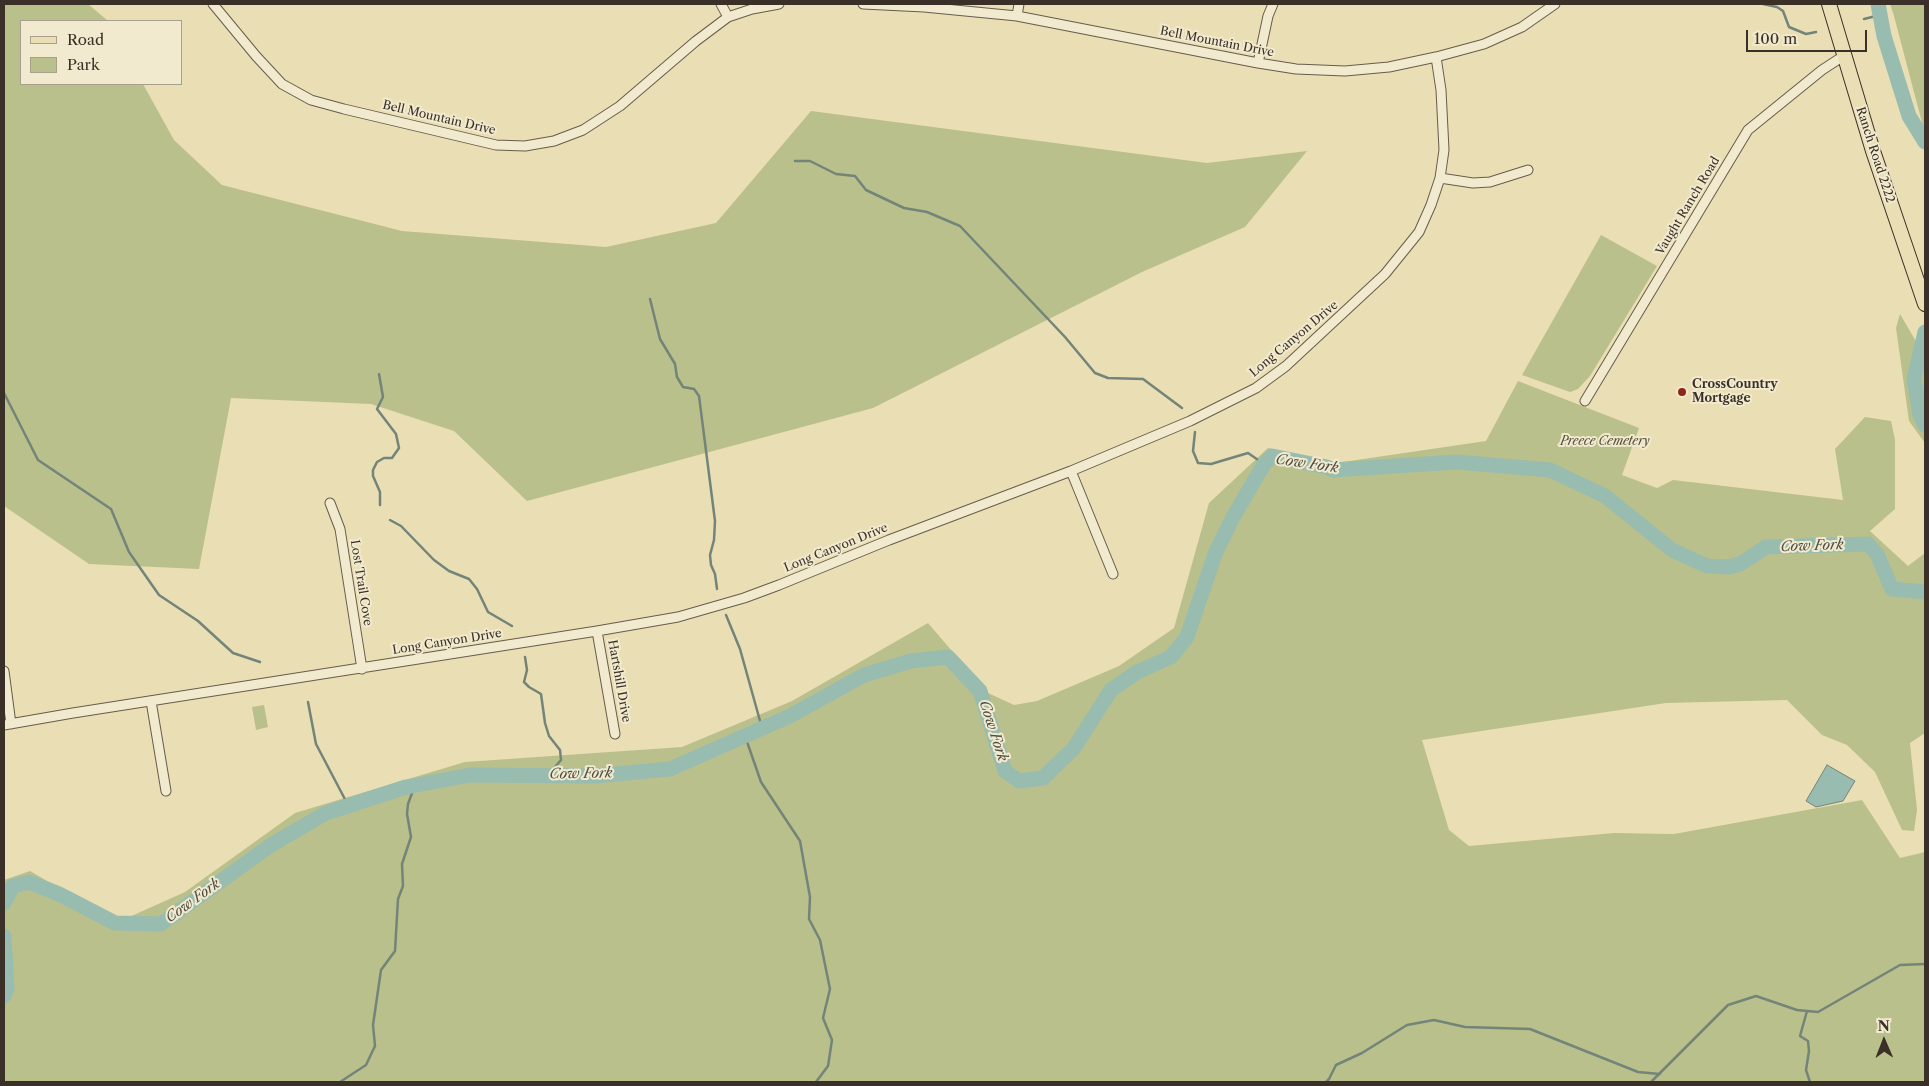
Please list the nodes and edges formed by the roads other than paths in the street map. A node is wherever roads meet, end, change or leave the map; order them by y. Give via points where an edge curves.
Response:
1 (213, 4) edge
2 (721, 4) edge
3 (779, 4) edge
4 (864, 4) edge
5 (1019, 4) edge
6 (1273, 4) edge
7 (1555, 4) edge
8 (1829, 4) edge
9 (1017, 16) junction
10 (728, 17) junction
11 (1845, 55) junction
12 (1436, 57) junction
13 (1258, 64) junction
14 (1528, 170) dead end
15 (1440, 178) junction
16 (1924, 302) edge
17 (1585, 401) dead end
18 (1071, 471) junction
19 (330, 503) dead end
20 (1112, 574) dead end
21 (597, 631) junction
22 (362, 669) junction
23 (4, 670) edge
24 (151, 701) junction
25 (7, 725) edge
26 (615, 734) dead end
27 (166, 791) dead end

1 - 10 street, Bell Mountain Drive via 282,84 311,100 477,141 525,146 554,141 583,130 620,106
2 - 10 street
3 - 10 street, Bell Mountain Drive
4 - 9 street, Bell Mountain Drive
5 - 9 street
6 - 13 street
7 - 12 street, Bell Mountain Drive via 1505,36
8 - 11 main road, Ranch Road 2222
9 - 13 street, Bell Mountain Drive
11 - 16 main road, Ranch Road 2222 via 1873,151
11 - 17 street, Vaught Ranch Road via 1748,130
12 - 13 street, Bell Mountain Drive via 1388,67 1345,71
12 - 15 street, Long Canyon Drive via 1444,150
14 - 15 street via 1490,182
15 - 18 street, Long Canyon Drive via 1419,232 1405,251 1385,274 1286,366 1229,403
18 - 20 street
18 - 21 street, Long Canyon Drive via 744,598 678,617
19 - 22 street, Lost Trail Cove via 340,529
21 - 22 street, Long Canyon Drive
21 - 26 street, Hartshill Drive
22 - 24 street, Long Canyon Drive
23 - 25 street
24 - 25 street, Long Canyon Drive
24 - 27 street

